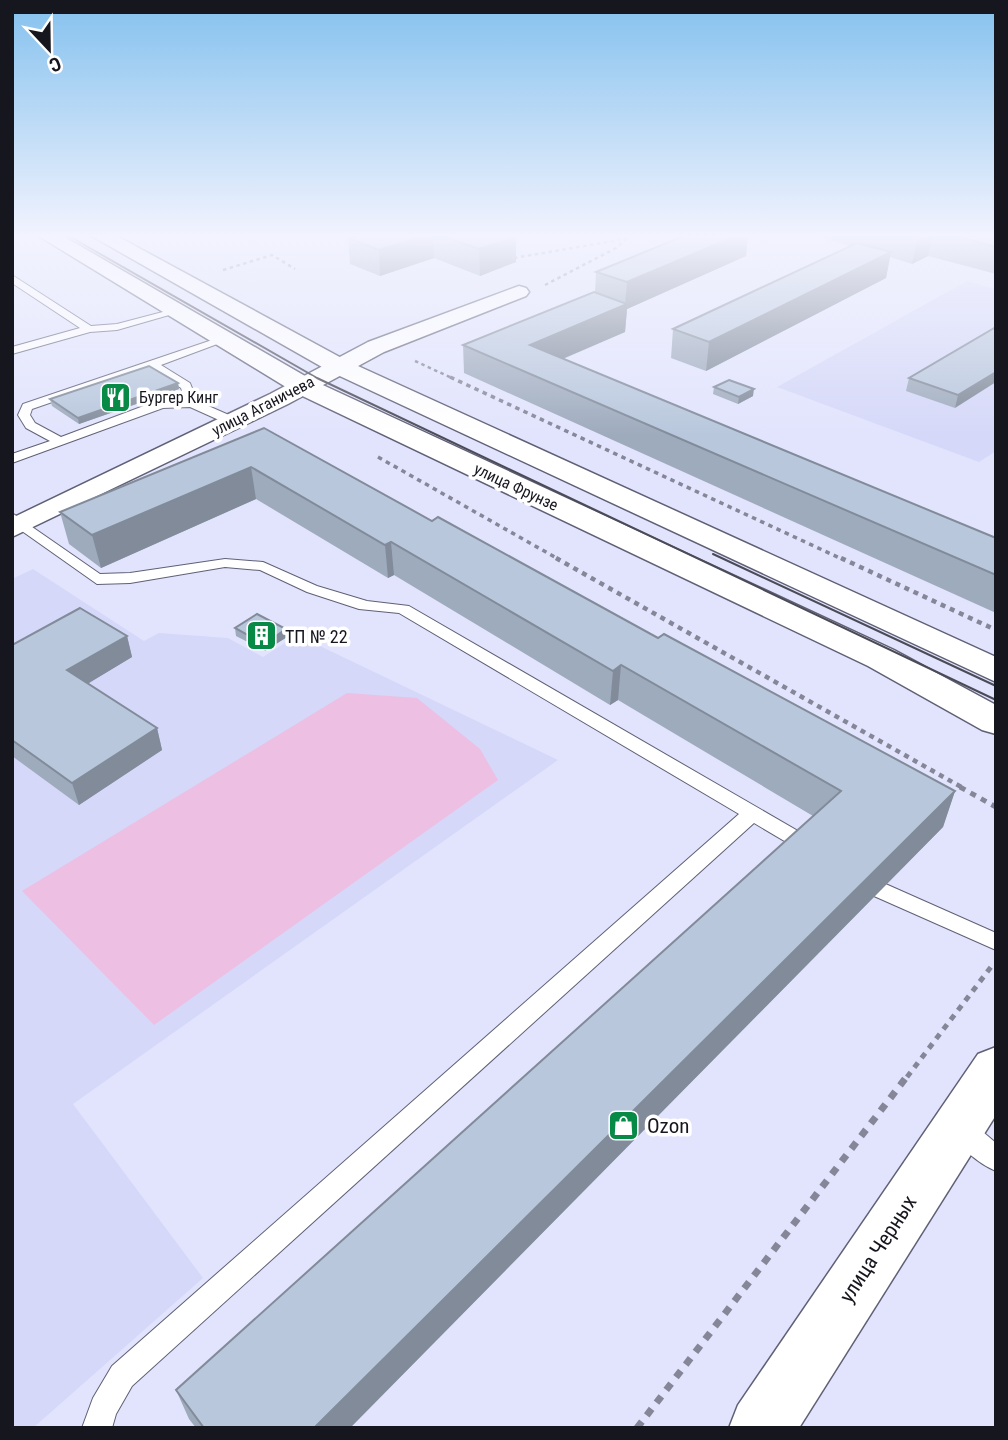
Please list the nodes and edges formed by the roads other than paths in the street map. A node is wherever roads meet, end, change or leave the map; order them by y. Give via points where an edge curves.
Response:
1 (49, 302) edge
2 (161, 302) edge
3 (222, 302) edge
4 (493, 302) edge
5 (178, 312) junction
6 (89, 328) junction
7 (222, 340) junction
8 (12, 351) edge
9 (152, 364) junction
10 (338, 366) junction
11 (303, 386) junction
12 (192, 403) junction
13 (27, 407) junction
14 (12, 413) edge
15 (233, 422) junction
16 (60, 441) junction
17 (12, 459) edge
18 (16, 524) edge
19 (996, 671) edge
20 (996, 721) edge
21 (751, 815) junction
22 (810, 847) edge
23 (881, 890) edge
24 (996, 942) edge
25 (996, 1070) edge
26 (977, 1143) edge
27 (97, 1428) edge
28 (761, 1428) edge

1 - 6 lane
2 - 5 main road, улица Фрунзе
3 - 10 main road
4 - 10 street, улица Аганичева
5 - 6 lane via 117,327
5 - 7 main road, улица Фрунзе
6 - 8 lane
7 - 9 lane
7 - 11 main road, улица Фрунзе
9 - 12 lane via 186,386
9 - 13 lane
10 - 11 street, улица Аганичева
10 - 19 main road
11 - 15 street, улица Аганичева
11 - 20 main road, улица Фрунзе via 881,658
12 - 15 lane
12 - 16 lane via 161,404
13 - 14 lane
13 - 16 lane via 24,415 30,425
15 - 18 street, улица Аганичева
16 - 17 lane
18 - 21 lane via 97,579 225,563 263,566 312,589 365,606 402,609
21 - 22 lane
21 - 27 lane via 122,1376
23 - 24 lane
25 - 26 main road, улица Черных
26 - 28 main road, улица Черных

